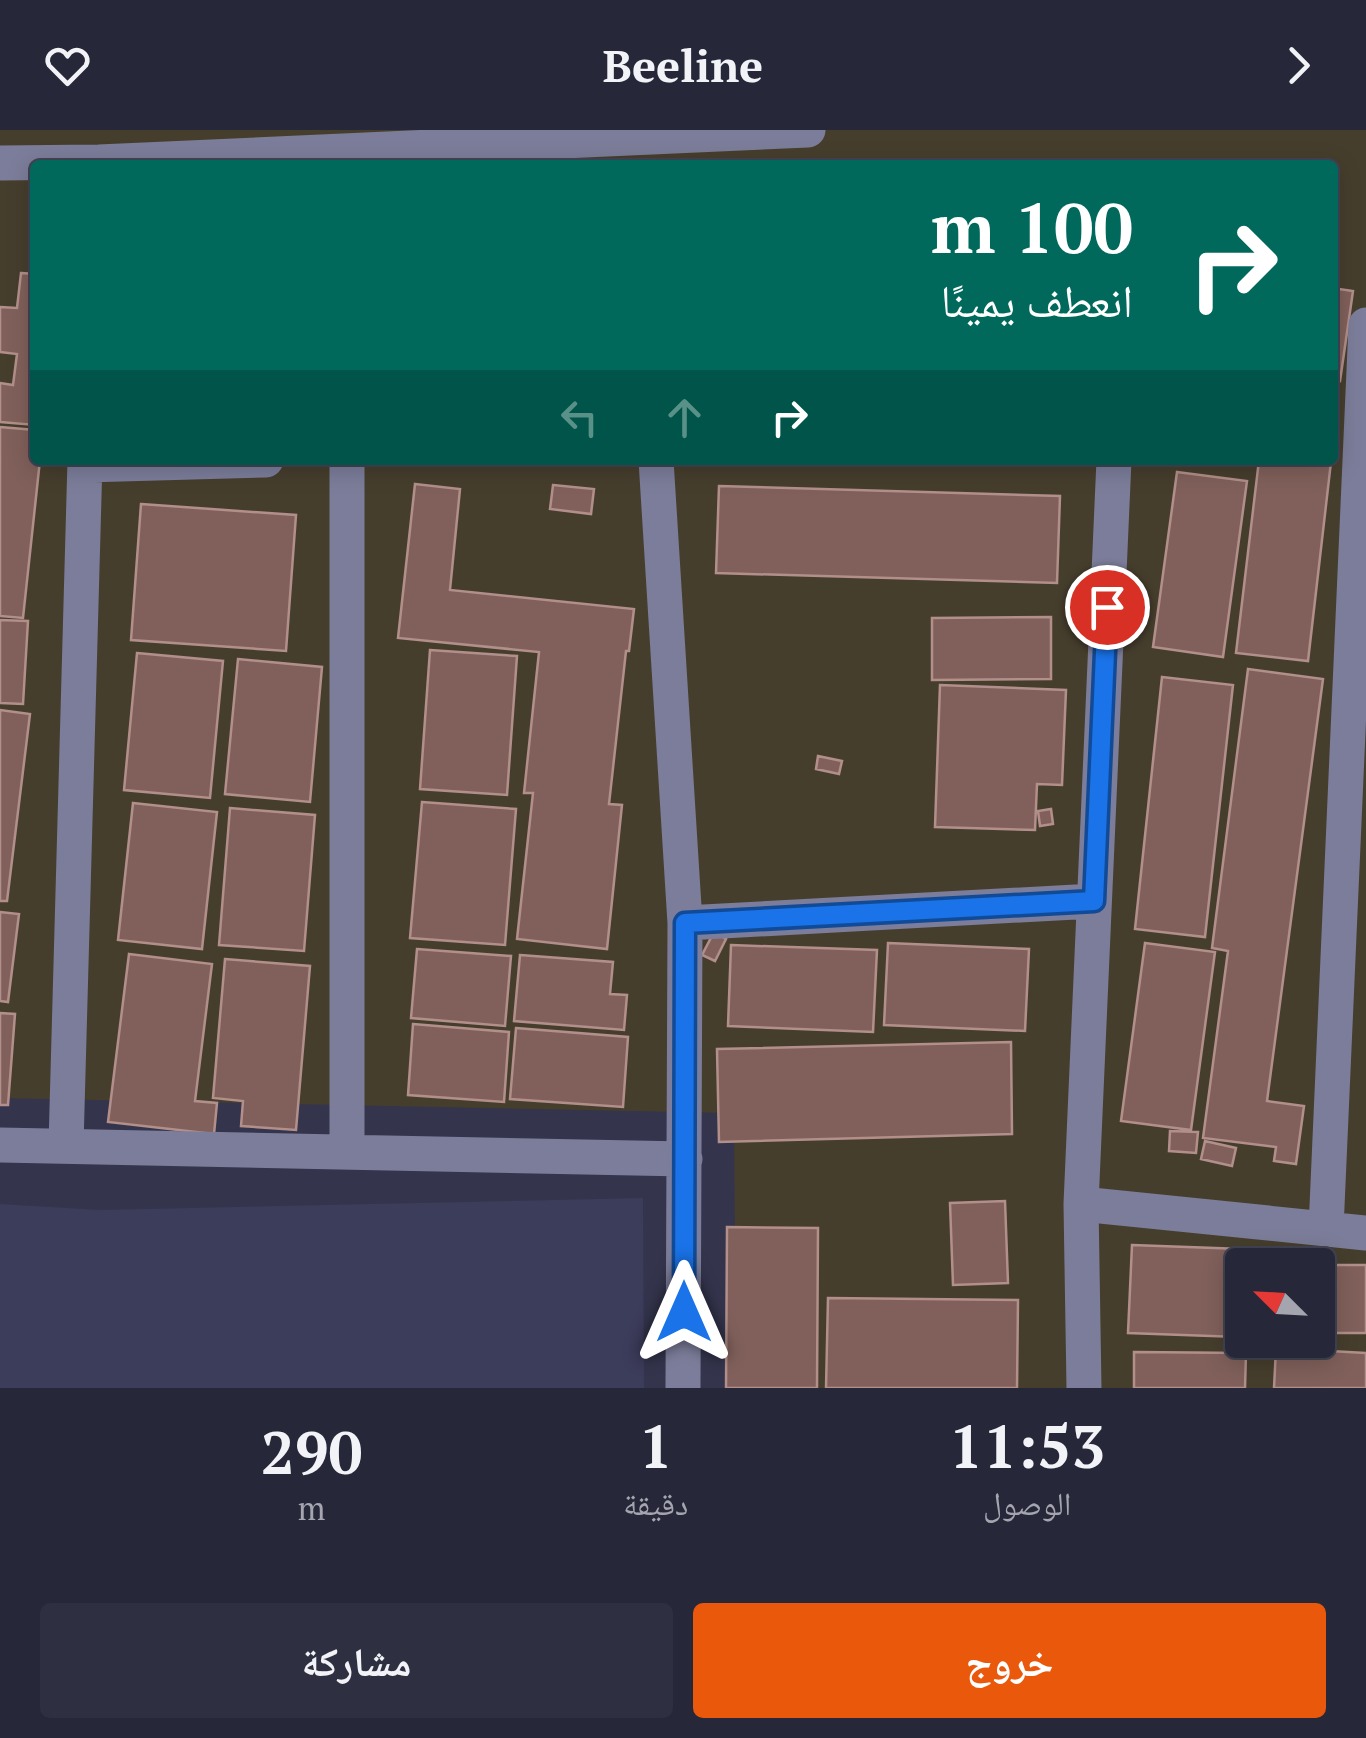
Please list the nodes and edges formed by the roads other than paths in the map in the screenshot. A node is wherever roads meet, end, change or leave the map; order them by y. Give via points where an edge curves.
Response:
1 (808, 130) edge
2 (740, 132) edge
3 (606, 152) edge
4 (237, 160) edge
5 (0, 163) edge
6 (30, 163) edge
7 (1366, 325) edge
8 (1347, 428) edge
9 (85, 465) edge
10 (347, 465) edge
11 (656, 465) edge
12 (1114, 465) edge
13 (1094, 901) junction
14 (685, 923) junction
15 (0, 1145) edge
16 (66, 1145) junction
17 (346, 1152) junction
18 (685, 1159) junction
19 (1082, 1204) junction
20 (1326, 1229) junction
21 (1366, 1233) edge
22 (683, 1388) edge
23 (1084, 1388) edge

1 - 2 street
2 - 3 street
3 - 4 street
5 - 6 street
7 - 8 street
8 - 20 street
9 - 16 street
10 - 17 street
11 - 14 street
12 - 13 street
13 - 14 street
13 - 19 street
14 - 18 street
15 - 16 street
16 - 17 street
17 - 18 street
18 - 22 street
19 - 20 street
19 - 23 street
20 - 21 street

